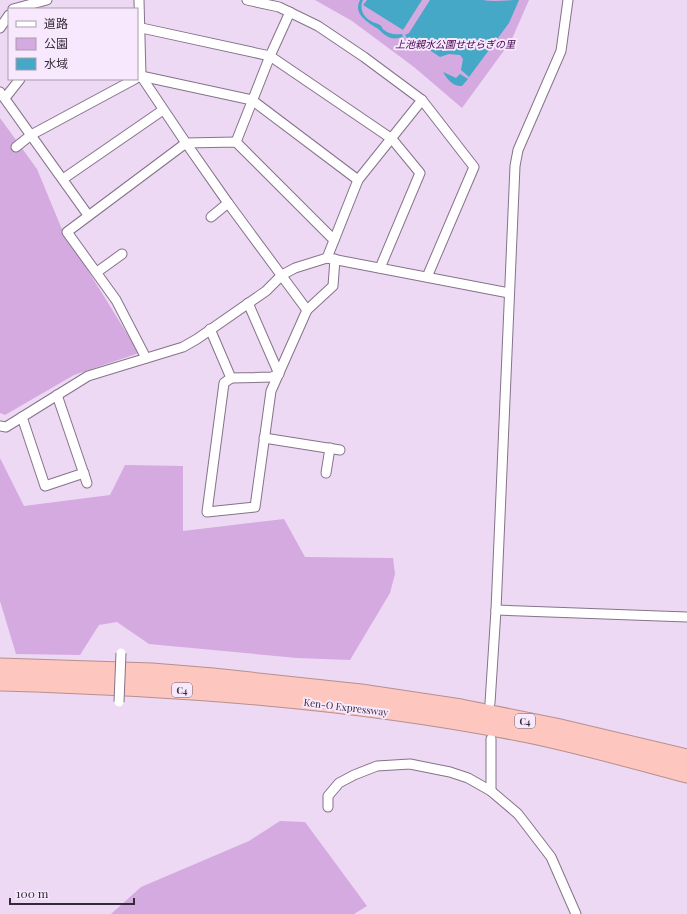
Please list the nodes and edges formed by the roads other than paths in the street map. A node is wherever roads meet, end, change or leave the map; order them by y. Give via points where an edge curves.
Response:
1 (47, 0) edge
2 (139, 0) edge
3 (247, 0) edge
4 (568, 0) edge
5 (17, 8) edge
6 (290, 12) junction
7 (8, 16) edge
8 (138, 27) edge
9 (0, 28) edge
10 (270, 56) junction
11 (138, 78) edge
12 (19, 80) edge
13 (134, 80) edge
14 (2, 95) edge
15 (252, 100) junction
16 (422, 100) junction
17 (163, 110) junction
18 (31, 135) junction
19 (392, 138) junction
20 (236, 142) junction
21 (186, 143) junction
22 (16, 147) dead end
23 (63, 179) junction
24 (358, 180) junction
25 (228, 203) junction
26 (88, 215) junction
27 (211, 217) dead end
28 (334, 240) junction
29 (122, 254) dead end
30 (331, 258) junction
31 (380, 268) junction
32 (97, 272) junction
33 (282, 275) junction
34 (427, 277) junction
35 (509, 293) junction
36 (248, 303) junction
37 (307, 310) junction
38 (210, 330) junction
39 (146, 358) junction
40 (279, 374) junction
41 (231, 378) junction
42 (57, 396) junction
43 (22, 417) junction
44 (0, 426) edge
45 (264, 438) junction
46 (330, 448) junction
47 (340, 450) dead end
48 (84, 473) junction
49 (326, 473) dead end
50 (87, 483) dead end
51 (496, 610) junction
52 (687, 617) edge
53 (121, 653) dead end
54 (0, 667) edge
55 (0, 682) edge
56 (119, 702) dead end
57 (490, 703) dead end
58 (491, 739) dead end
59 (687, 758) edge
60 (687, 774) edge
61 (491, 791) junction
62 (328, 807) dead end
63 (576, 914) edge

1 - 5 street
2 - 8 street
3 - 6 street
4 - 35 street via 561,51 518,150
6 - 10 street
6 - 16 street via 318,26
7 - 9 street
8 - 10 street
8 - 11 street
10 - 15 street
10 - 19 street
11 - 15 street
11 - 17 street
12 - 14 street
13 - 18 street
14 - 18 street
15 - 20 street
15 - 24 street
16 - 19 street
16 - 34 street via 474,167
17 - 21 street
17 - 23 street
18 - 22 street
18 - 23 street
19 - 24 street
19 - 31 street via 420,173
20 - 21 street
20 - 28 street
21 - 25 street
21 - 26 street
23 - 26 street
24 - 28 street
25 - 27 street
25 - 33 street
26 - 32 street via 67,232
28 - 30 street
29 - 32 street
30 - 31 street
30 - 33 street via 295,268
30 - 37 street via 333,286
31 - 34 street
32 - 39 street via 116,300
33 - 36 street via 266,291
33 - 37 street
34 - 35 street
35 - 51 street
36 - 38 street
36 - 40 street
37 - 40 street
38 - 39 street via 183,347
38 - 41 street
39 - 42 street via 88,376
40 - 41 street via 272,377
40 - 45 street via 271,391
41 - 45 street via 224,383 207,512 255,507
42 - 43 street
42 - 48 street
43 - 44 street via 6,427
43 - 48 street via 45,486
45 - 46 street
46 - 47 street
46 - 49 street
48 - 50 street
51 - 52 street
51 - 57 street
53 - 56 street, bridge
54 - 59 highway, Ken-O Expressway / C4 via 152,672 361,693 461,708 542,724
55 - 60 highway, Ken-O Expressway / C4 via 216,693 422,716 528,734
58 - 61 street
61 - 62 street via 468,778 450,772 410,764 391,764 377,766 339,783 328,796
61 - 63 street via 518,814 551,857

